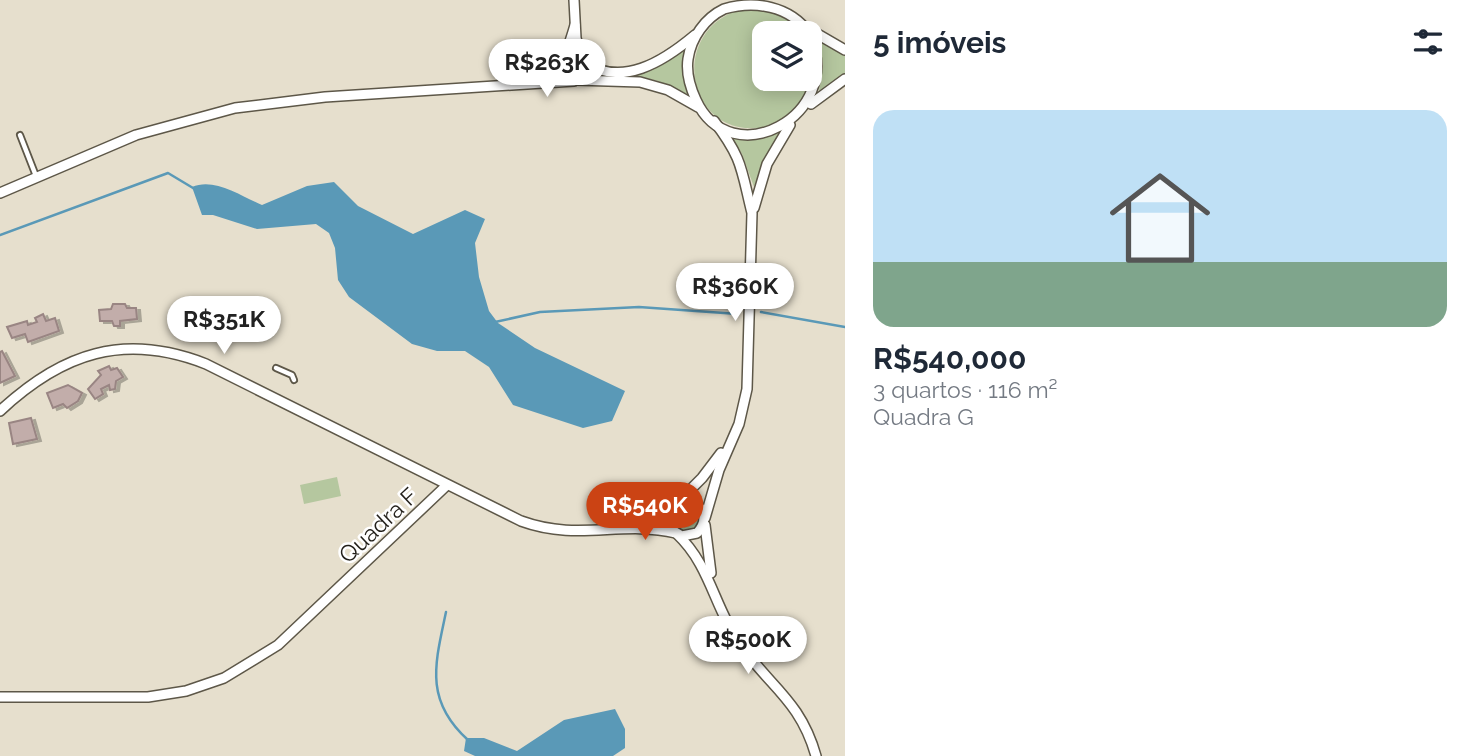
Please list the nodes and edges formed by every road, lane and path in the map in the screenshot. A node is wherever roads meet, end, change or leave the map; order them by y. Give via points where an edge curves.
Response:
1 (574, 0) edge
2 (726, 0) edge
3 (781, 0) edge
4 (793, 16) junction
5 (709, 20) junction
6 (799, 21) edge
7 (575, 24) junction
8 (699, 32) junction
9 (822, 36) edge
10 (845, 50) edge
11 (583, 61) junction
12 (564, 62) junction
13 (845, 79) edge
14 (575, 81) junction
15 (517, 85) junction
16 (814, 91) edge
17 (699, 108) junction
18 (804, 110) junction
19 (714, 121) junction
20 (793, 121) junction
21 (20, 135) dead end
22 (37, 177) junction
23 (0, 193) edge
24 (752, 213) junction
25 (276, 368) dead end
26 (294, 380) dead end
27 (0, 411) edge
28 (732, 437) junction
29 (446, 486) junction
30 (676, 503) junction
31 (705, 519) junction
32 (616, 529) junction
33 (677, 534) junction
34 (713, 585) junction
35 (0, 697) edge
36 (817, 756) edge

1 - 7 street
2 - 5 street
3 - 4 street
4 - 5 street via 777,7 750,2 723,9
4 - 6 street
5 - 8 street
7 - 11 street
7 - 12 street
8 - 11 street via 663,58 627,73 602,72
8 - 17 street via 690,50 688,71
9 - 10 street
11 - 12 street via 575,57
11 - 14 street via 585,73
12 - 14 street via 562,73
12 - 15 street via 546,75
13 - 18 street
14 - 15 street
14 - 17 street via 640,82 668,90
15 - 22 street via 325,97 235,108 135,135
16 - 18 street
17 - 19 street
18 - 20 street
19 - 20 street via 755,134 775,131
19 - 24 street via 741,163
20 - 24 street via 767,164
21 - 22 lane
22 - 23 street
24 - 28 street via 749,370 744,407
25 - 26 lane
27 - 29 street, Quadra F via 48,372 86,355 127,349 169,352 206,364
28 - 30 street via 702,478
28 - 31 street
29 - 32 street via 538,527 574,533
29 - 35 street, Quadra F via 278,645 225,678 148,697
30 - 31 street via 698,504
30 - 32 street
30 - 33 street via 668,516
31 - 33 street via 693,536
31 - 34 street
32 - 33 street via 638,527
33 - 34 street via 699,558
34 - 36 street via 739,643 796,708

